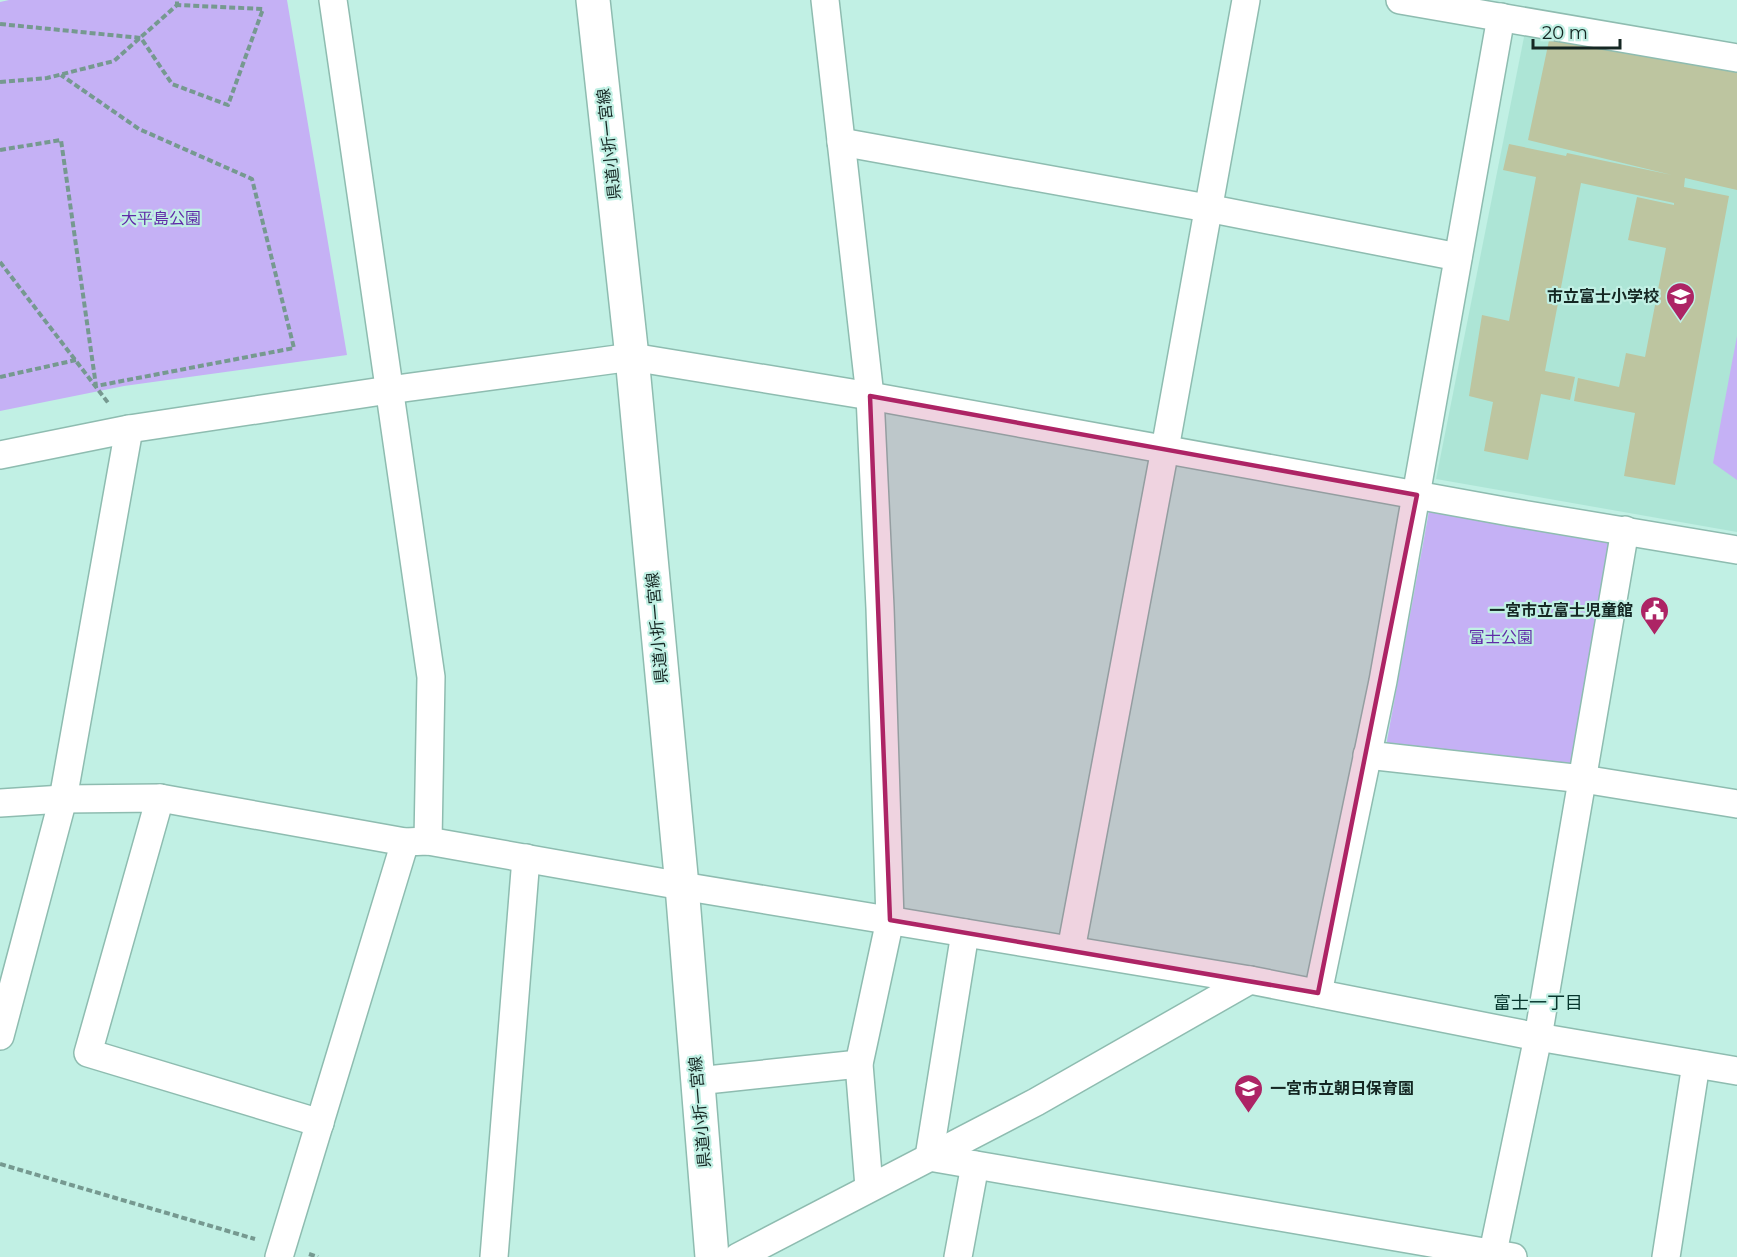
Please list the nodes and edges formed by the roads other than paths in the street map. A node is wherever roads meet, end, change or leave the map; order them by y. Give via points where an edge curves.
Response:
1 (333, 0) edge
2 (593, 0) edge
3 (825, 0) edge
4 (1246, 0) edge
5 (1401, 0) edge
6 (1501, 17) junction
7 (1737, 58) edge
8 (841, 142) junction
9 (1207, 208) junction
10 (1458, 257) junction
11 (632, 357) junction
12 (389, 390) junction
13 (870, 396) junction
14 (129, 429) junction
15 (1165, 449) junction
16 (0, 455) edge
17 (1417, 495) junction
18 (1626, 530) junction
19 (1737, 550) edge
20 (1367, 755) junction
21 (1583, 779) junction
22 (160, 798) junction
23 (63, 799) junction
24 (0, 803) edge
25 (1737, 804) edge
26 (417, 842) junction
27 (526, 858) junction
28 (682, 886) junction
29 (890, 920) junction
30 (965, 933) junction
31 (1071, 950) junction
32 (1250, 980) junction
33 (1318, 993) junction
34 (0, 1036) edge
35 (1538, 1037) junction
36 (859, 1064) junction
37 (1696, 1064) junction
38 (1737, 1071) edge
39 (697, 1081) junction
40 (320, 1123) junction
41 (929, 1157) junction
42 (975, 1165) junction
43 (869, 1187) junction
44 (280, 1252) edge
45 (1499, 1256) edge
46 (494, 1257) edge
47 (712, 1257) edge
48 (738, 1257) edge
49 (958, 1257) edge
50 (1666, 1257) edge

1 - 12 street
2 - 11 main road, 県道小折一宮線
3 - 8 street
4 - 9 street
5 - 6 street
6 - 7 street
6 - 10 street
8 - 9 street
8 - 13 street
9 - 10 street
9 - 15 street
10 - 17 street
11 - 12 street
11 - 13 street
11 - 28 main road, 県道小折一宮線
12 - 14 street
12 - 26 street via 431,677
13 - 15 street
13 - 29 street
14 - 16 street
14 - 23 street
15 - 17 street
15 - 31 street
17 - 18 street
17 - 20 street
18 - 19 street
18 - 21 street
20 - 21 street
20 - 33 street
21 - 25 street
21 - 35 street
22 - 23 street
22 - 26 street
22 - 40 street via 88,1053
23 - 24 street
23 - 34 street
26 - 27 street
26 - 40 street
27 - 28 street
27 - 46 street
28 - 29 street
28 - 39 main road, 県道小折一宮線
29 - 30 street
29 - 36 street
30 - 31 street
30 - 41 street
31 - 32 street
32 - 33 street
32 - 41 street via 1036,1102
33 - 35 street
35 - 37 street
35 - 45 street
36 - 39 street
36 - 43 street
37 - 38 street
37 - 50 street
39 - 47 main road, 県道小折一宮線
40 - 44 street
41 - 42 street
41 - 43 street
42 - 45 street
42 - 49 street
43 - 48 street

